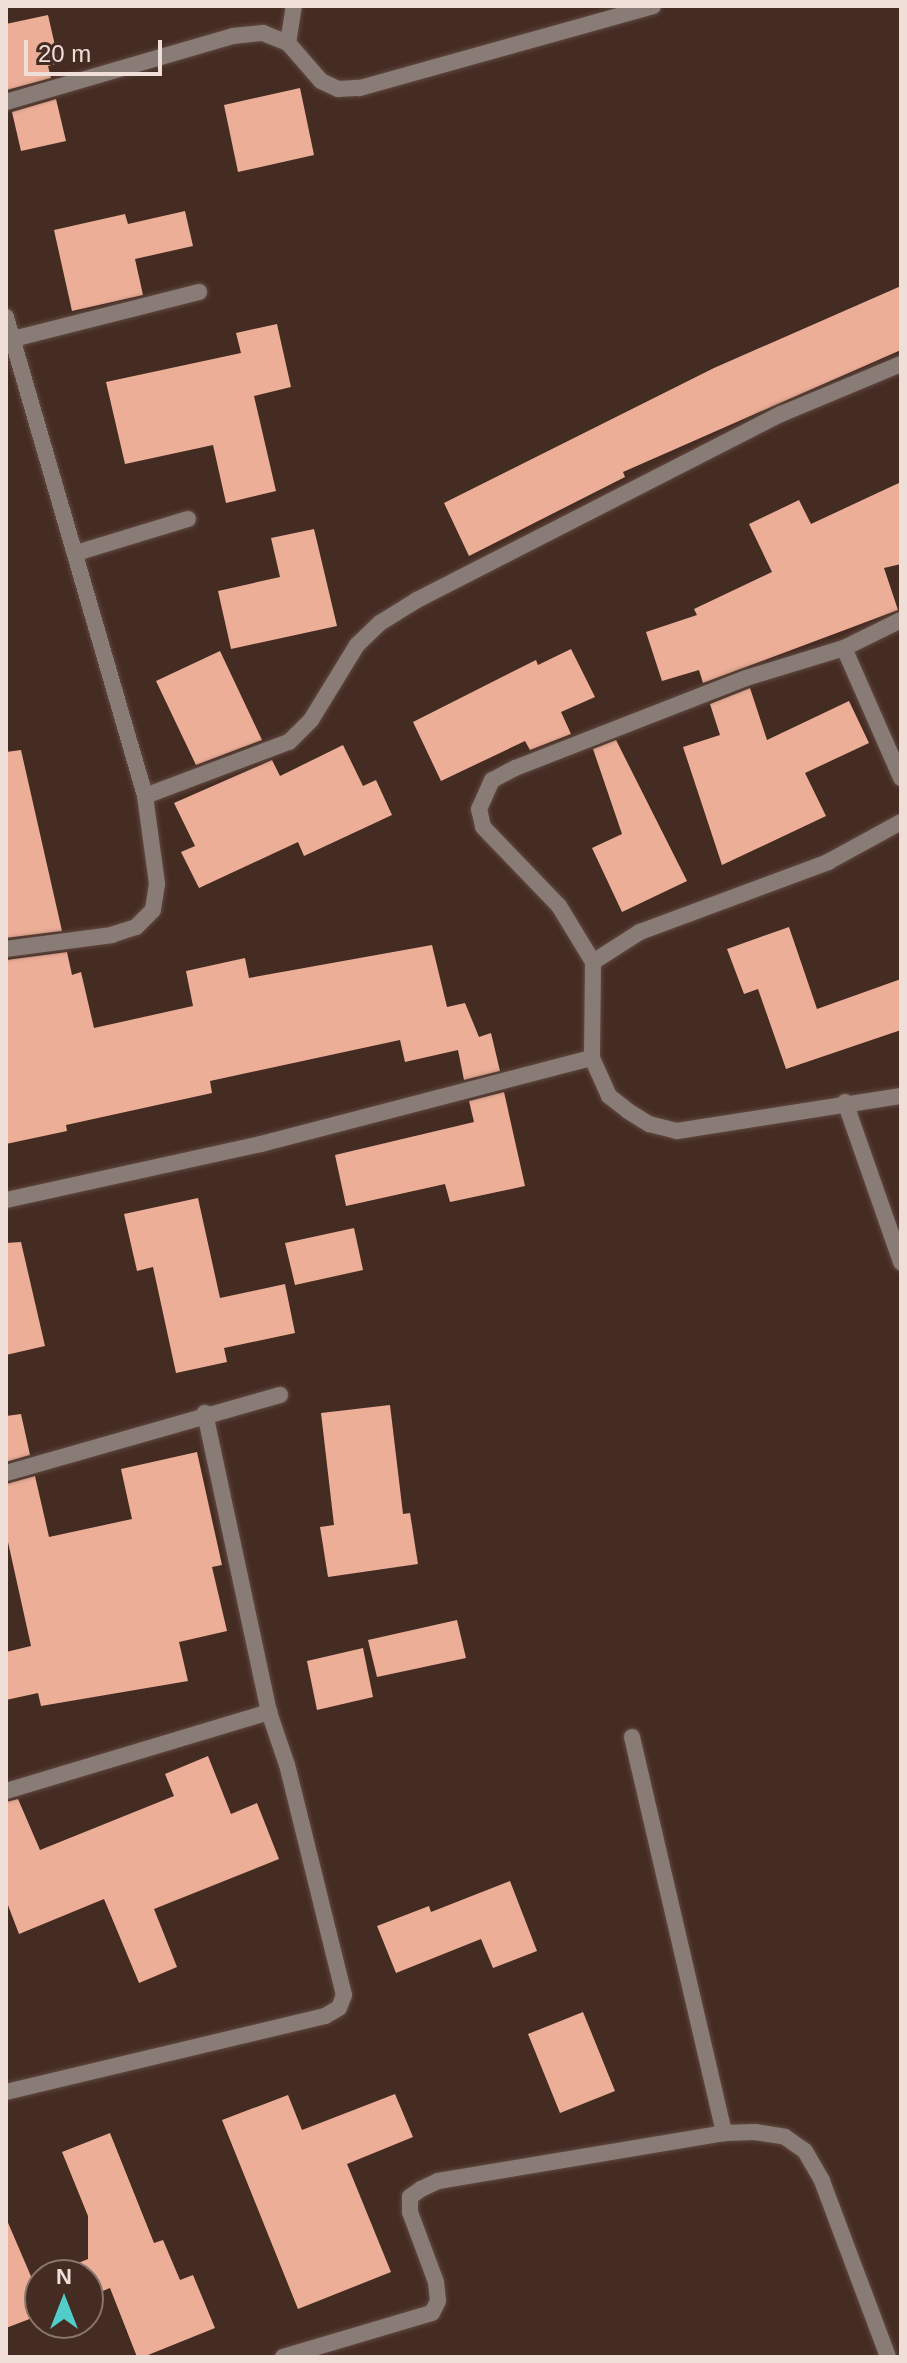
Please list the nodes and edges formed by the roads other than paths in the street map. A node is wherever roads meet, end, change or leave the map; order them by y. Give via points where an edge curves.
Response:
1 (294, 6) edge
2 (653, 6) edge
3 (288, 43) junction
4 (6, 102) edge
5 (199, 292) dead end
6 (6, 317) edge
7 (13, 339) junction
8 (901, 364) edge
9 (188, 519) dead end
10 (76, 553) junction
11 (901, 620) edge
12 (844, 648) junction
13 (901, 778) edge
14 (145, 796) junction
15 (901, 822) edge
16 (6, 949) edge
17 (593, 962) junction
18 (592, 1058) junction
19 (901, 1096) edge
20 (845, 1102) junction
21 (6, 1200) edge
22 (901, 1262) edge
23 (280, 1395) dead end
24 (205, 1413) junction
25 (6, 1473) edge
26 (269, 1712) junction
27 (632, 1737) dead end
28 (6, 1791) edge
29 (6, 2092) edge
30 (724, 2133) junction
31 (283, 2357) edge
32 (888, 2357) edge

1 - 3 street
2 - 3 street via 360,88 338,89 321,81
3 - 4 street via 263,33 233,36
5 - 7 street
6 - 7 street
7 - 10 street
8 - 14 street via 781,414 417,600 357,645 311,720 289,742
9 - 10 street
10 - 14 street
11 - 12 street
12 - 13 street
12 - 17 street via 746,678 492,780 479,809 483,827 559,906
14 - 16 street via 157,884 153,910 136,927 112,935
15 - 17 street via 828,862 668,919
17 - 18 street
18 - 20 street via 609,1096 649,1124 677,1131
18 - 21 street via 261,1144
19 - 20 street
20 - 22 street
23 - 24 street
24 - 25 street
24 - 26 street
26 - 28 street
26 - 29 street via 344,1981 339,2008
27 - 30 street
30 - 31 street via 438,2181 421,2189 410,2197 410,2212 436,2282 438,2301 432,2313
30 - 32 street via 785,2137 805,2151 822,2181

